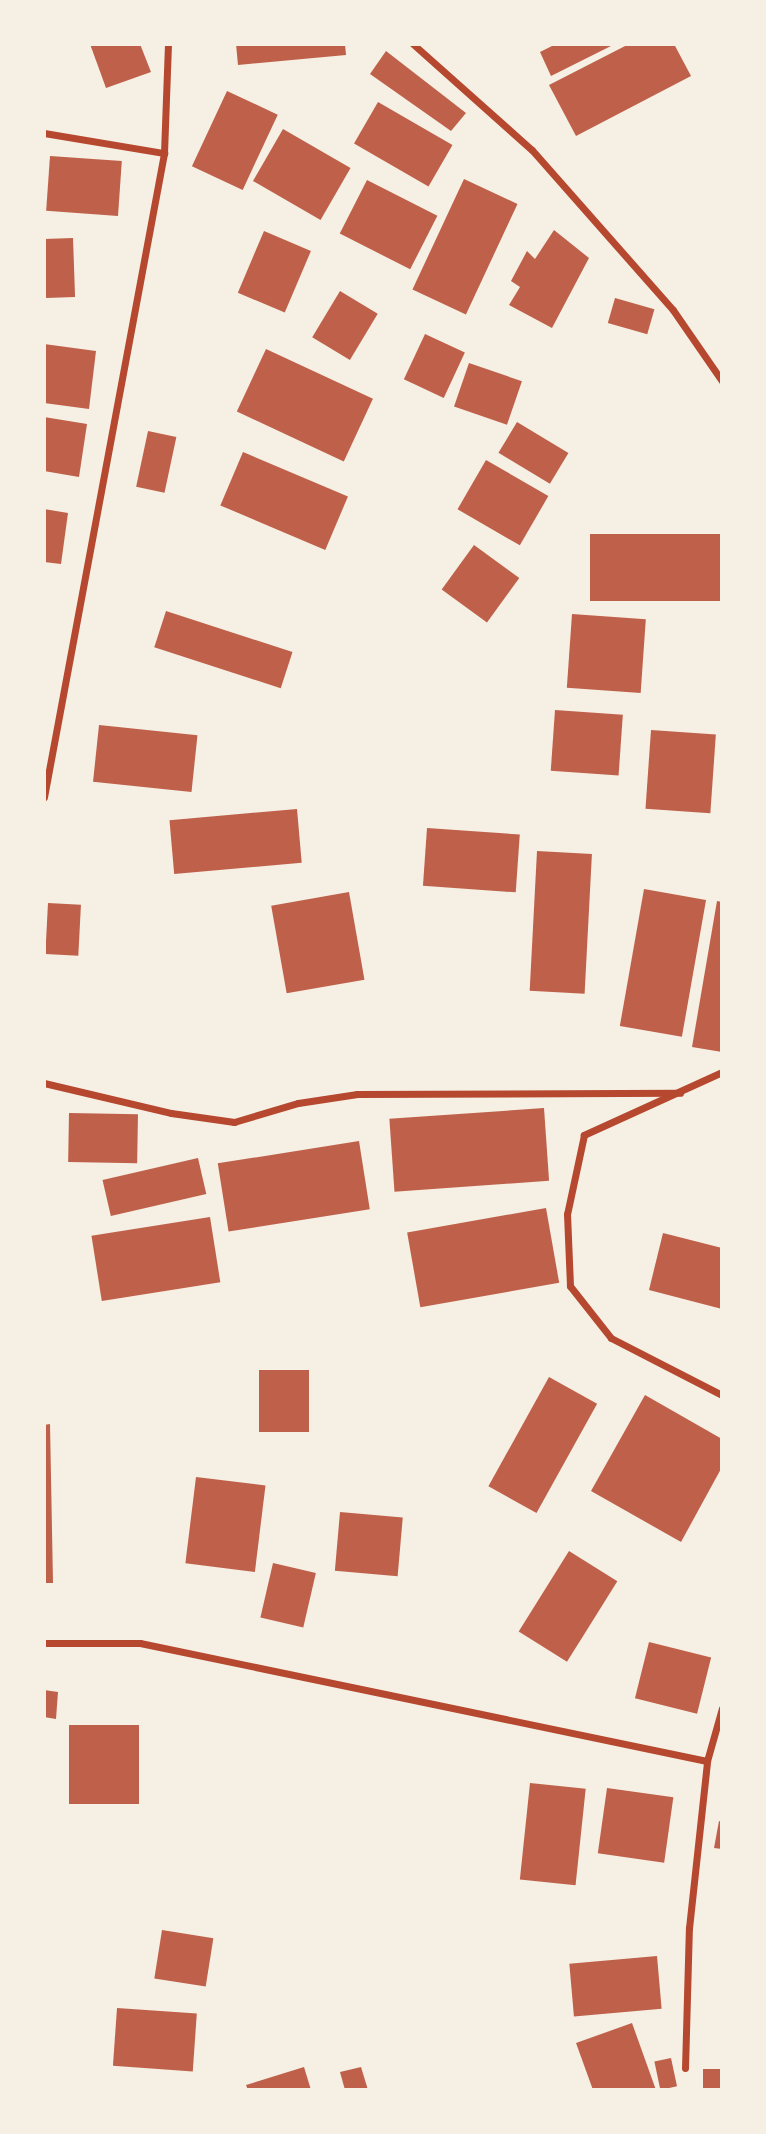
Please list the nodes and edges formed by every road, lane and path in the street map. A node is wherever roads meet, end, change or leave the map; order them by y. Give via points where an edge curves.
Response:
1 (168, 44) edge
2 (413, 44) edge
3 (44, 133) edge
4 (164, 153) junction
5 (722, 381) edge
6 (44, 797) edge
7 (722, 1072) edge
8 (44, 1083) edge
9 (680, 1093) junction
10 (722, 1395) edge
11 (44, 1643) edge
12 (722, 1708) edge
13 (707, 1761) junction
14 (685, 2068) dead end

1 - 4 street
2 - 5 street via 532,150 673,310
3 - 4 street
4 - 6 street
7 - 9 street
8 - 9 street via 171,1113 234,1122 298,1103 357,1094
9 - 10 street via 584,1135 567,1214 570,1286 611,1338
11 - 13 street via 141,1643
12 - 13 street
13 - 14 street via 689,1928

